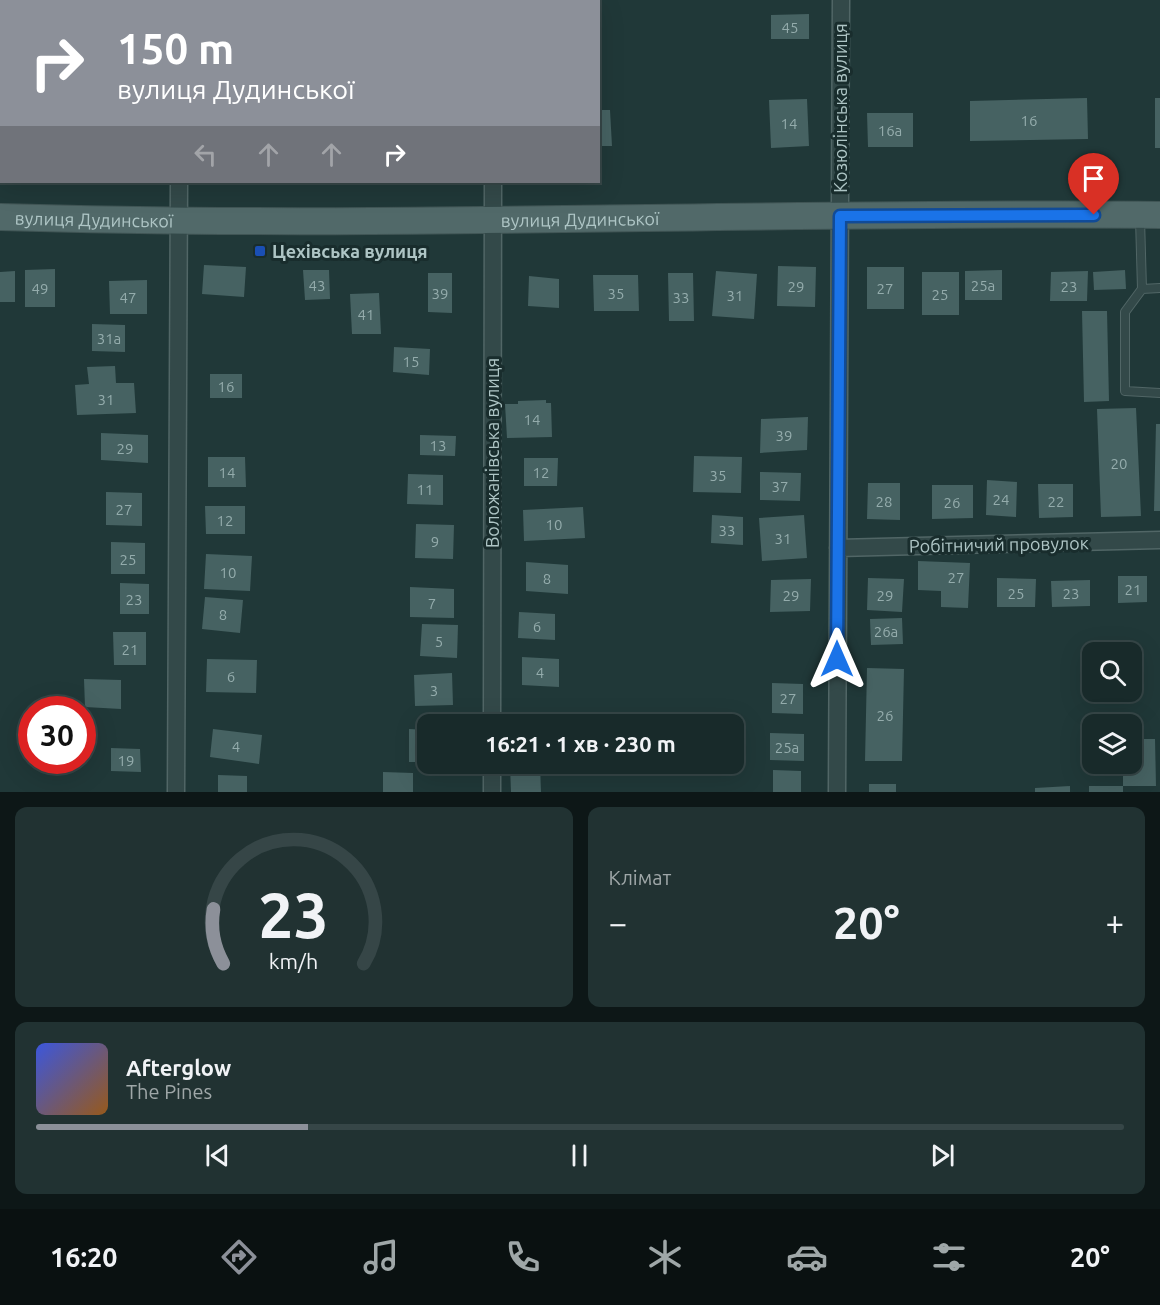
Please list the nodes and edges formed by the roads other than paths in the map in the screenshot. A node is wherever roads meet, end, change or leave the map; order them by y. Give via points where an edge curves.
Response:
1 (841, 0) edge
2 (178, 183) edge
3 (493, 183) edge
4 (1150, 215) edge
5 (840, 216) junction
6 (0, 217) edge
7 (493, 221) junction
8 (178, 223) junction
9 (1160, 288) edge
10 (1142, 289) junction
11 (1160, 393) edge
12 (1160, 540) edge
13 (838, 548) junction
14 (492, 714) edge
15 (492, 774) edge
16 (176, 792) edge
17 (492, 792) edge
18 (837, 792) edge

1 - 5 street, Козюлінська вулиця
2 - 8 street
3 - 7 street, Воложанівська вулиця
4 - 5 main road, вулиця Дудинської
4 - 10 lane
5 - 7 main road, вулиця Дудинської
5 - 13 street, Козюлінська вулиця
6 - 8 main road, вулиця Дудинської
7 - 8 main road, вулиця Дудинської
7 - 14 street, Воложанівська вулиця
8 - 16 street
9 - 10 lane
10 - 11 lane via 1125,312 1125,391
12 - 13 street, Робітничий провулок
13 - 18 street, Козюлінська вулиця
15 - 17 street

